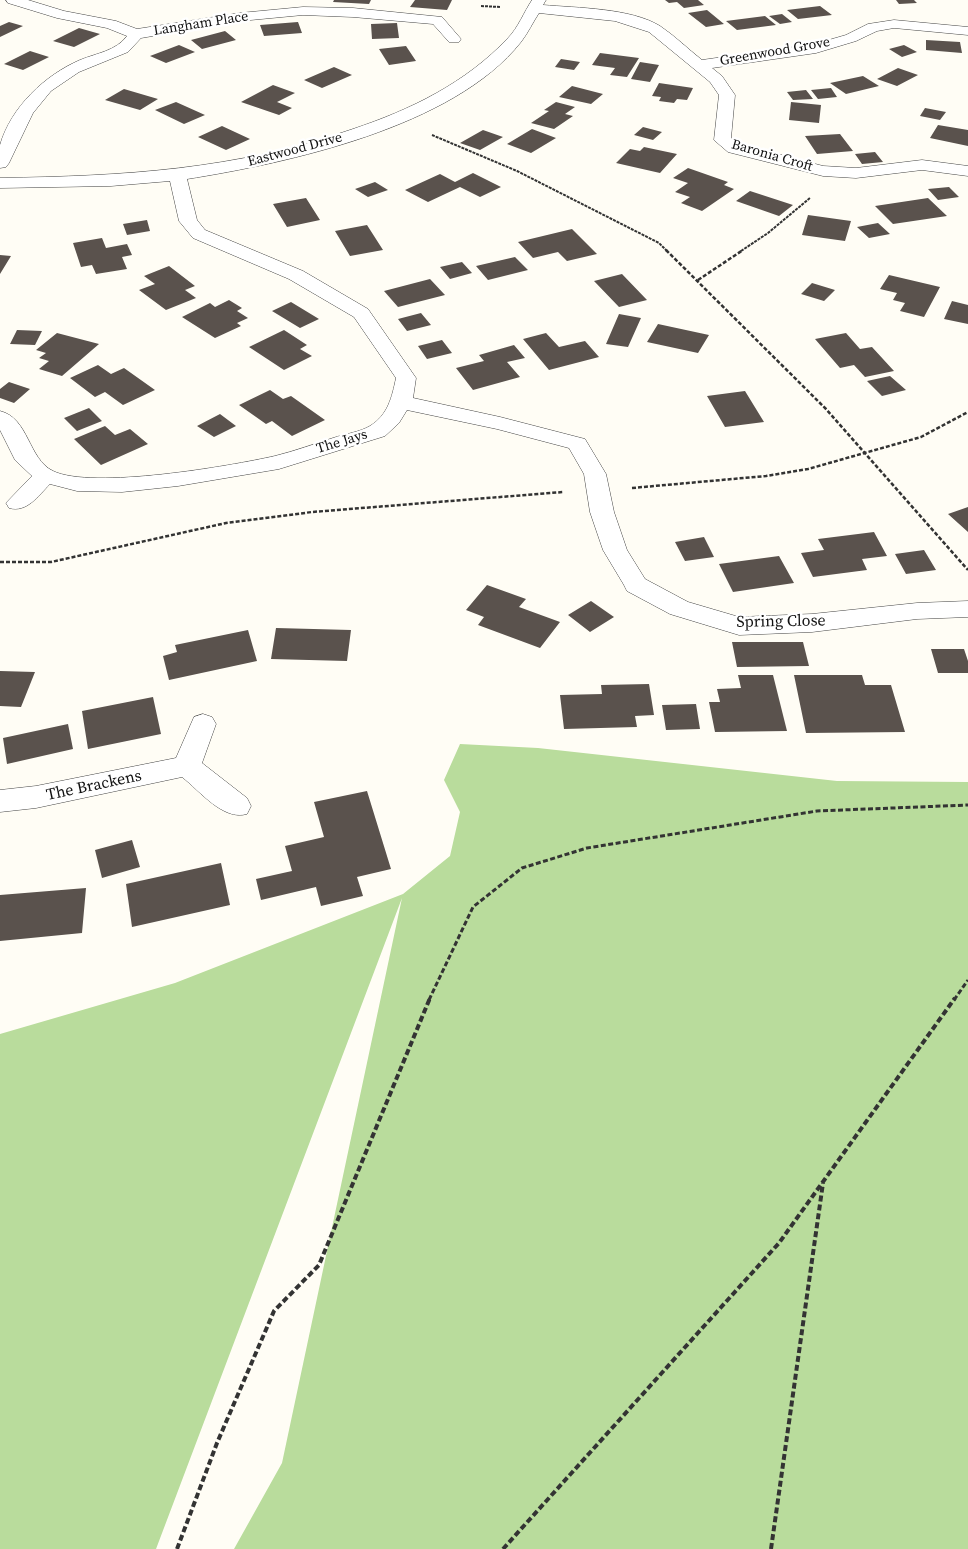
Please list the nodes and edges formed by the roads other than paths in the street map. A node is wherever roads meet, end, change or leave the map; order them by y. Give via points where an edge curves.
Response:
1 (13, 0) edge
2 (537, 4) edge
3 (968, 30) edge
4 (136, 34) junction
5 (454, 39) dead end
6 (699, 65) junction
7 (0, 163) edge
8 (968, 171) edge
9 (177, 175) junction
10 (0, 183) edge
11 (402, 402) junction
12 (0, 417) edge
13 (45, 476) junction
14 (17, 503) dead end
15 (968, 609) edge
16 (203, 724) dead end
17 (187, 766) junction
18 (0, 800) edge
19 (237, 806) dead end

1 - 4 street via 62,15 111,24
2 - 6 street, Baronia Croft via 637,22 654,29
2 - 9 street, Eastwood Drive via 514,43 465,85 393,119 308,149
3 - 6 street, Greenwood Grove via 894,24 816,48
4 - 5 street, Langham Place via 215,20 304,11 437,20
4 - 7 street, Langham Place via 131,44 118,53 92,61 45,88 29,105
6 - 8 street, Baronia Croft via 728,95 722,140 743,150 822,171 856,173 922,165
9 - 10 street, Eastwood Drive via 79,182
9 - 11 street, The Jays via 188,221 199,234 296,275 360,314 406,378
11 - 13 street, The Jays via 377,431 279,462 122,485 77,484
11 - 15 street, Spring Close via 500,422 577,444 595,474 602,512 615,550 636,585 679,608 738,626
12 - 13 street, The Jays via 15,434 23,455
13 - 14 street
16 - 17 street
17 - 18 street, The Brackens via 36,798
17 - 19 street

